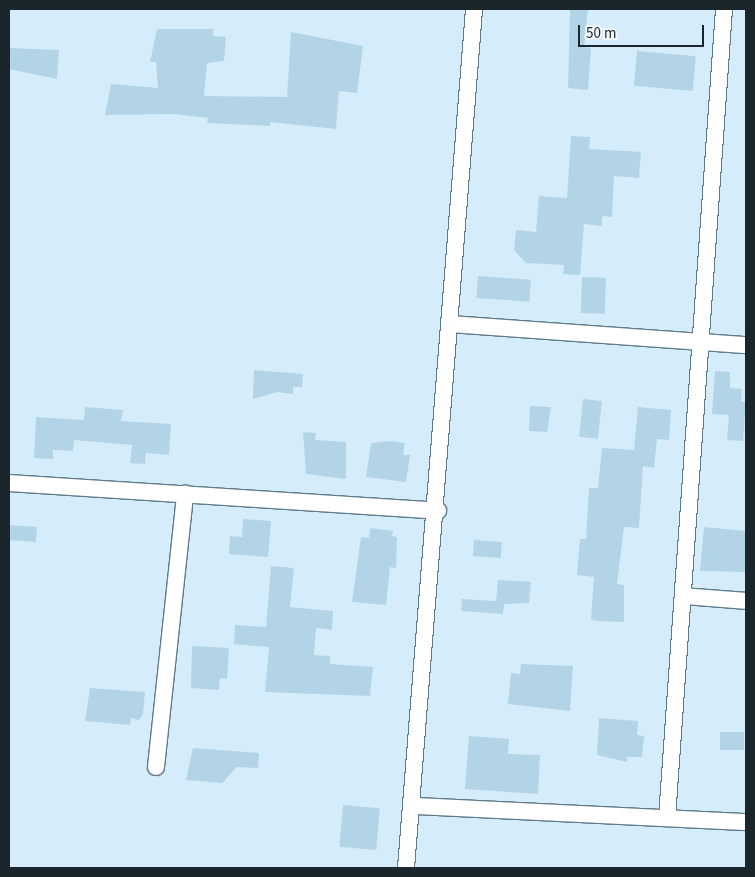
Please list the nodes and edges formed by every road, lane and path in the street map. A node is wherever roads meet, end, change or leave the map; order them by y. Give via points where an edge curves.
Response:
1 (474, 9) edge
2 (724, 9) edge
3 (450, 324) junction
4 (700, 342) junction
5 (746, 345) edge
6 (9, 483) edge
7 (185, 494) junction
8 (438, 511) junction
9 (682, 596) junction
10 (746, 601) edge
11 (156, 767) dead end
12 (414, 806) junction
13 (667, 818) junction
14 (746, 822) edge
15 (406, 868) edge

1 - 3 street
2 - 4 street
3 - 4 street
3 - 8 street
4 - 5 street
4 - 9 street
6 - 7 street
7 - 8 street
7 - 11 street
8 - 12 street
9 - 10 street
9 - 13 street
12 - 13 street
12 - 15 street
13 - 14 street

